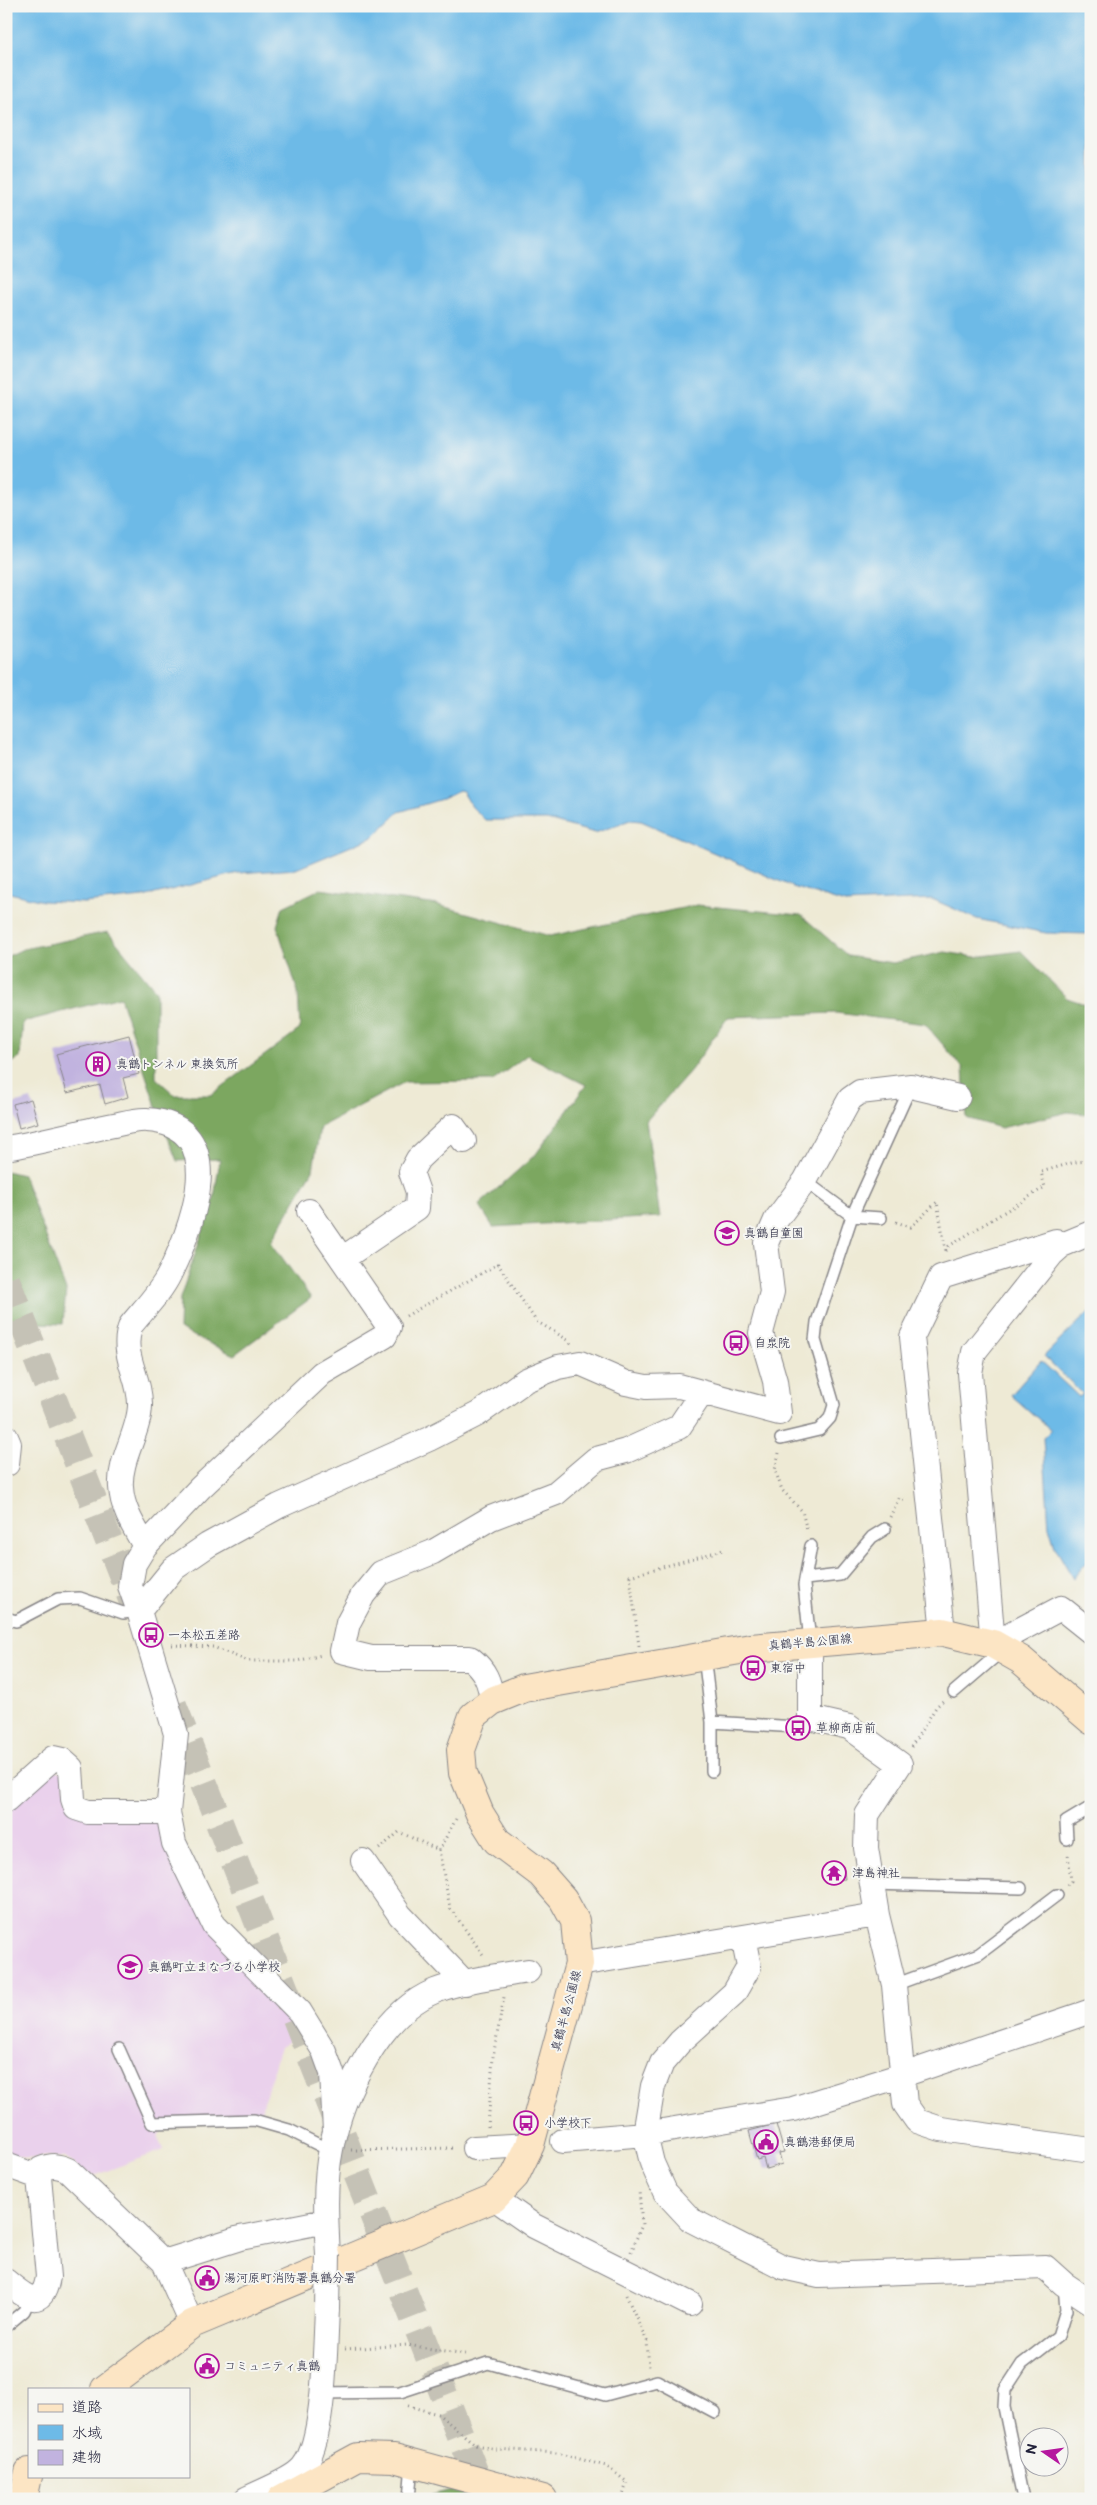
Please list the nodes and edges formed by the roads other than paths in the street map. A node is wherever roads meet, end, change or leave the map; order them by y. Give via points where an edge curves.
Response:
1 (911, 1086) junction
2 (958, 1096) dead end
3 (464, 1141) dead end
4 (6, 1148) edge
5 (806, 1181) junction
6 (309, 1211) dead end
7 (852, 1216) junction
8 (881, 1218) road end
9 (1091, 1234) edge
10 (1062, 1245) junction
11 (342, 1259) junction
12 (701, 1394) junction
13 (6, 1437) edge
14 (782, 1439) road end
15 (7, 1464) edge
16 (885, 1529) road end
17 (145, 1546) junction
18 (812, 1546) road end
19 (805, 1579) junction
20 (140, 1614) junction
21 (6, 1618) edge
22 (943, 1632) junction
23 (1091, 1632) edge
24 (810, 1642) junction
25 (998, 1647) junction
26 (704, 1656) junction
27 (954, 1692) road end
28 (492, 1701) junction
29 (810, 1718) junction
30 (1091, 1720) edge
31 (712, 1722) junction
32 (712, 1771) dead end
33 (6, 1800) edge
34 (1091, 1807) edge
35 (168, 1812) junction
36 (1067, 1839) road end
37 (363, 1861) road end
38 (871, 1884) junction
39 (1021, 1888) dead end
40 (1057, 1895) road end
41 (877, 1915) junction
42 (742, 1936) junction
43 (579, 1964) junction
44 (512, 1974) road end
45 (465, 1983) junction
46 (894, 1985) junction
47 (1091, 2011) edge
48 (120, 2048) dead end
49 (903, 2075) junction
50 (645, 2134) junction
51 (333, 2141) junction
52 (564, 2141) dead end
53 (530, 2145) junction
54 (480, 2147) road end
55 (1091, 2150) edge
56 (6, 2165) edge
57 (39, 2177) junction
58 (494, 2198) junction
59 (326, 2221) junction
60 (164, 2262) junction
61 (6, 2281) edge
62 (1064, 2284) junction
63 (30, 2298) junction
64 (1091, 2302) edge
65 (690, 2304) dead end
66 (192, 2324) junction
67 (6, 2326) edge
68 (106, 2388) edge
69 (321, 2392) junction
70 (715, 2412) dead end
71 (412, 2463) junction
72 (28, 2476) edge
73 (23, 2499) edge
74 (246, 2499) edge
75 (281, 2499) edge
76 (408, 2499) edge
77 (544, 2499) edge
78 (1023, 2499) edge

1 - 2 street
1 - 5 street via 860,1092 850,1099
1 - 7 lane
3 - 11 street via 453,1126 418,1159 412,1172 418,1192 417,1208
4 - 17 street via 146,1120 185,1133 195,1148 200,1177 185,1234 170,1274 131,1324 127,1334 126,1348 139,1391 140,1407 120,1486 123,1504
5 - 7 lane
5 - 12 street via 776,1220 766,1243 772,1292 762,1333 776,1381 779,1413
6 - 11 street
7 - 8 lane
7 - 14 lane via 827,1288 815,1340 834,1404 830,1418 819,1430
9 - 10 street
10 - 22 street via 1056,1241 940,1277 912,1337
10 - 25 street via 974,1352 970,1374
11 - 17 street via 389,1327 386,1336 322,1373 200,1488
12 - 20 street via 679,1386 646,1387 626,1383 580,1363 558,1366 526,1380 478,1414 348,1477 279,1506 216,1541 172,1569
12 - 28 street via 679,1427 626,1451 596,1459 556,1493 491,1518 433,1552 381,1573 363,1595 348,1623 342,1651 371,1658 470,1658 482,1667
13 - 15 street via 9,1444
16 - 19 lane via 872,1537 840,1575
17 - 20 street via 134,1564 130,1586
18 - 19 lane
19 - 24 lane
20 - 21 lane via 123,1613 80,1598 58,1599 16,1621
20 - 35 street via 176,1734
22 - 24 main road, 真鶴半島公園線
22 - 25 main road, 真鶴半島公園線
23 - 25 street via 1061,1608
24 - 26 main road, 真鶴半島公園線
24 - 29 street
25 - 27 lane
25 - 30 main road, 真鶴半島公園線 via 1021,1660
26 - 28 main road, 真鶴半島公園線 via 524,1688
26 - 31 lane
28 - 43 main road, 真鶴半島公園線 via 473,1716 464,1736 462,1773 469,1793 497,1841 541,1874 563,1899 575,1921
29 - 31 lane via 797,1727
29 - 38 street via 849,1726 900,1764 867,1815 866,1848
31 - 32 lane
33 - 35 street via 53,1758 62,1760 70,1768 76,1808 88,1812
34 - 36 lane via 1066,1822
35 - 51 street via 174,1843 214,1925 300,2012 324,2051 332,2073
37 - 45 street via 400,1915
38 - 39 lane
38 - 41 street
40 - 46 lane via 979,1954
41 - 42 street
41 - 46 street
42 - 43 street
42 - 50 street via 749,1968 734,1993 680,2042 662,2063 653,2086
43 - 53 main road, 真鶴半島公園線
44 - 45 street
45 - 51 street via 436,1991 404,2008 367,2054
46 - 49 street
47 - 49 street
48 - 51 lane via 152,2123 254,2120
49 - 50 street via 793,2109
49 - 55 street via 905,2104 917,2121 941,2128
50 - 52 street
50 - 62 street via 652,2163 674,2204 691,2220 783,2267 819,2275 1045,2268
51 - 59 street
53 - 54 street
53 - 58 main road, 真鶴半島公園線 via 515,2176
56 - 57 street
57 - 60 street via 41,2169 51,2165 68,2170
57 - 63 street via 48,2277 46,2288 39,2296
58 - 65 street via 534,2226
58 - 66 main road, 真鶴半島公園線
59 - 60 street via 240,2238
59 - 69 street, bridge via 327,2309
60 - 66 street
61 - 63 street via 19,2294
62 - 64 street
62 - 78 lane via 1066,2310 1058,2336 1022,2364 1005,2390 1004,2407
63 - 67 lane via 24,2311
66 - 68 main road, 真鶴半島公園線
69 - 70 lane via 400,2392 488,2363 605,2395 657,2381
69 - 74 street via 313,2447 303,2468
71 - 75 main road via 394,2458 358,2457
71 - 76 lane
71 - 77 main road
72 - 73 main road

